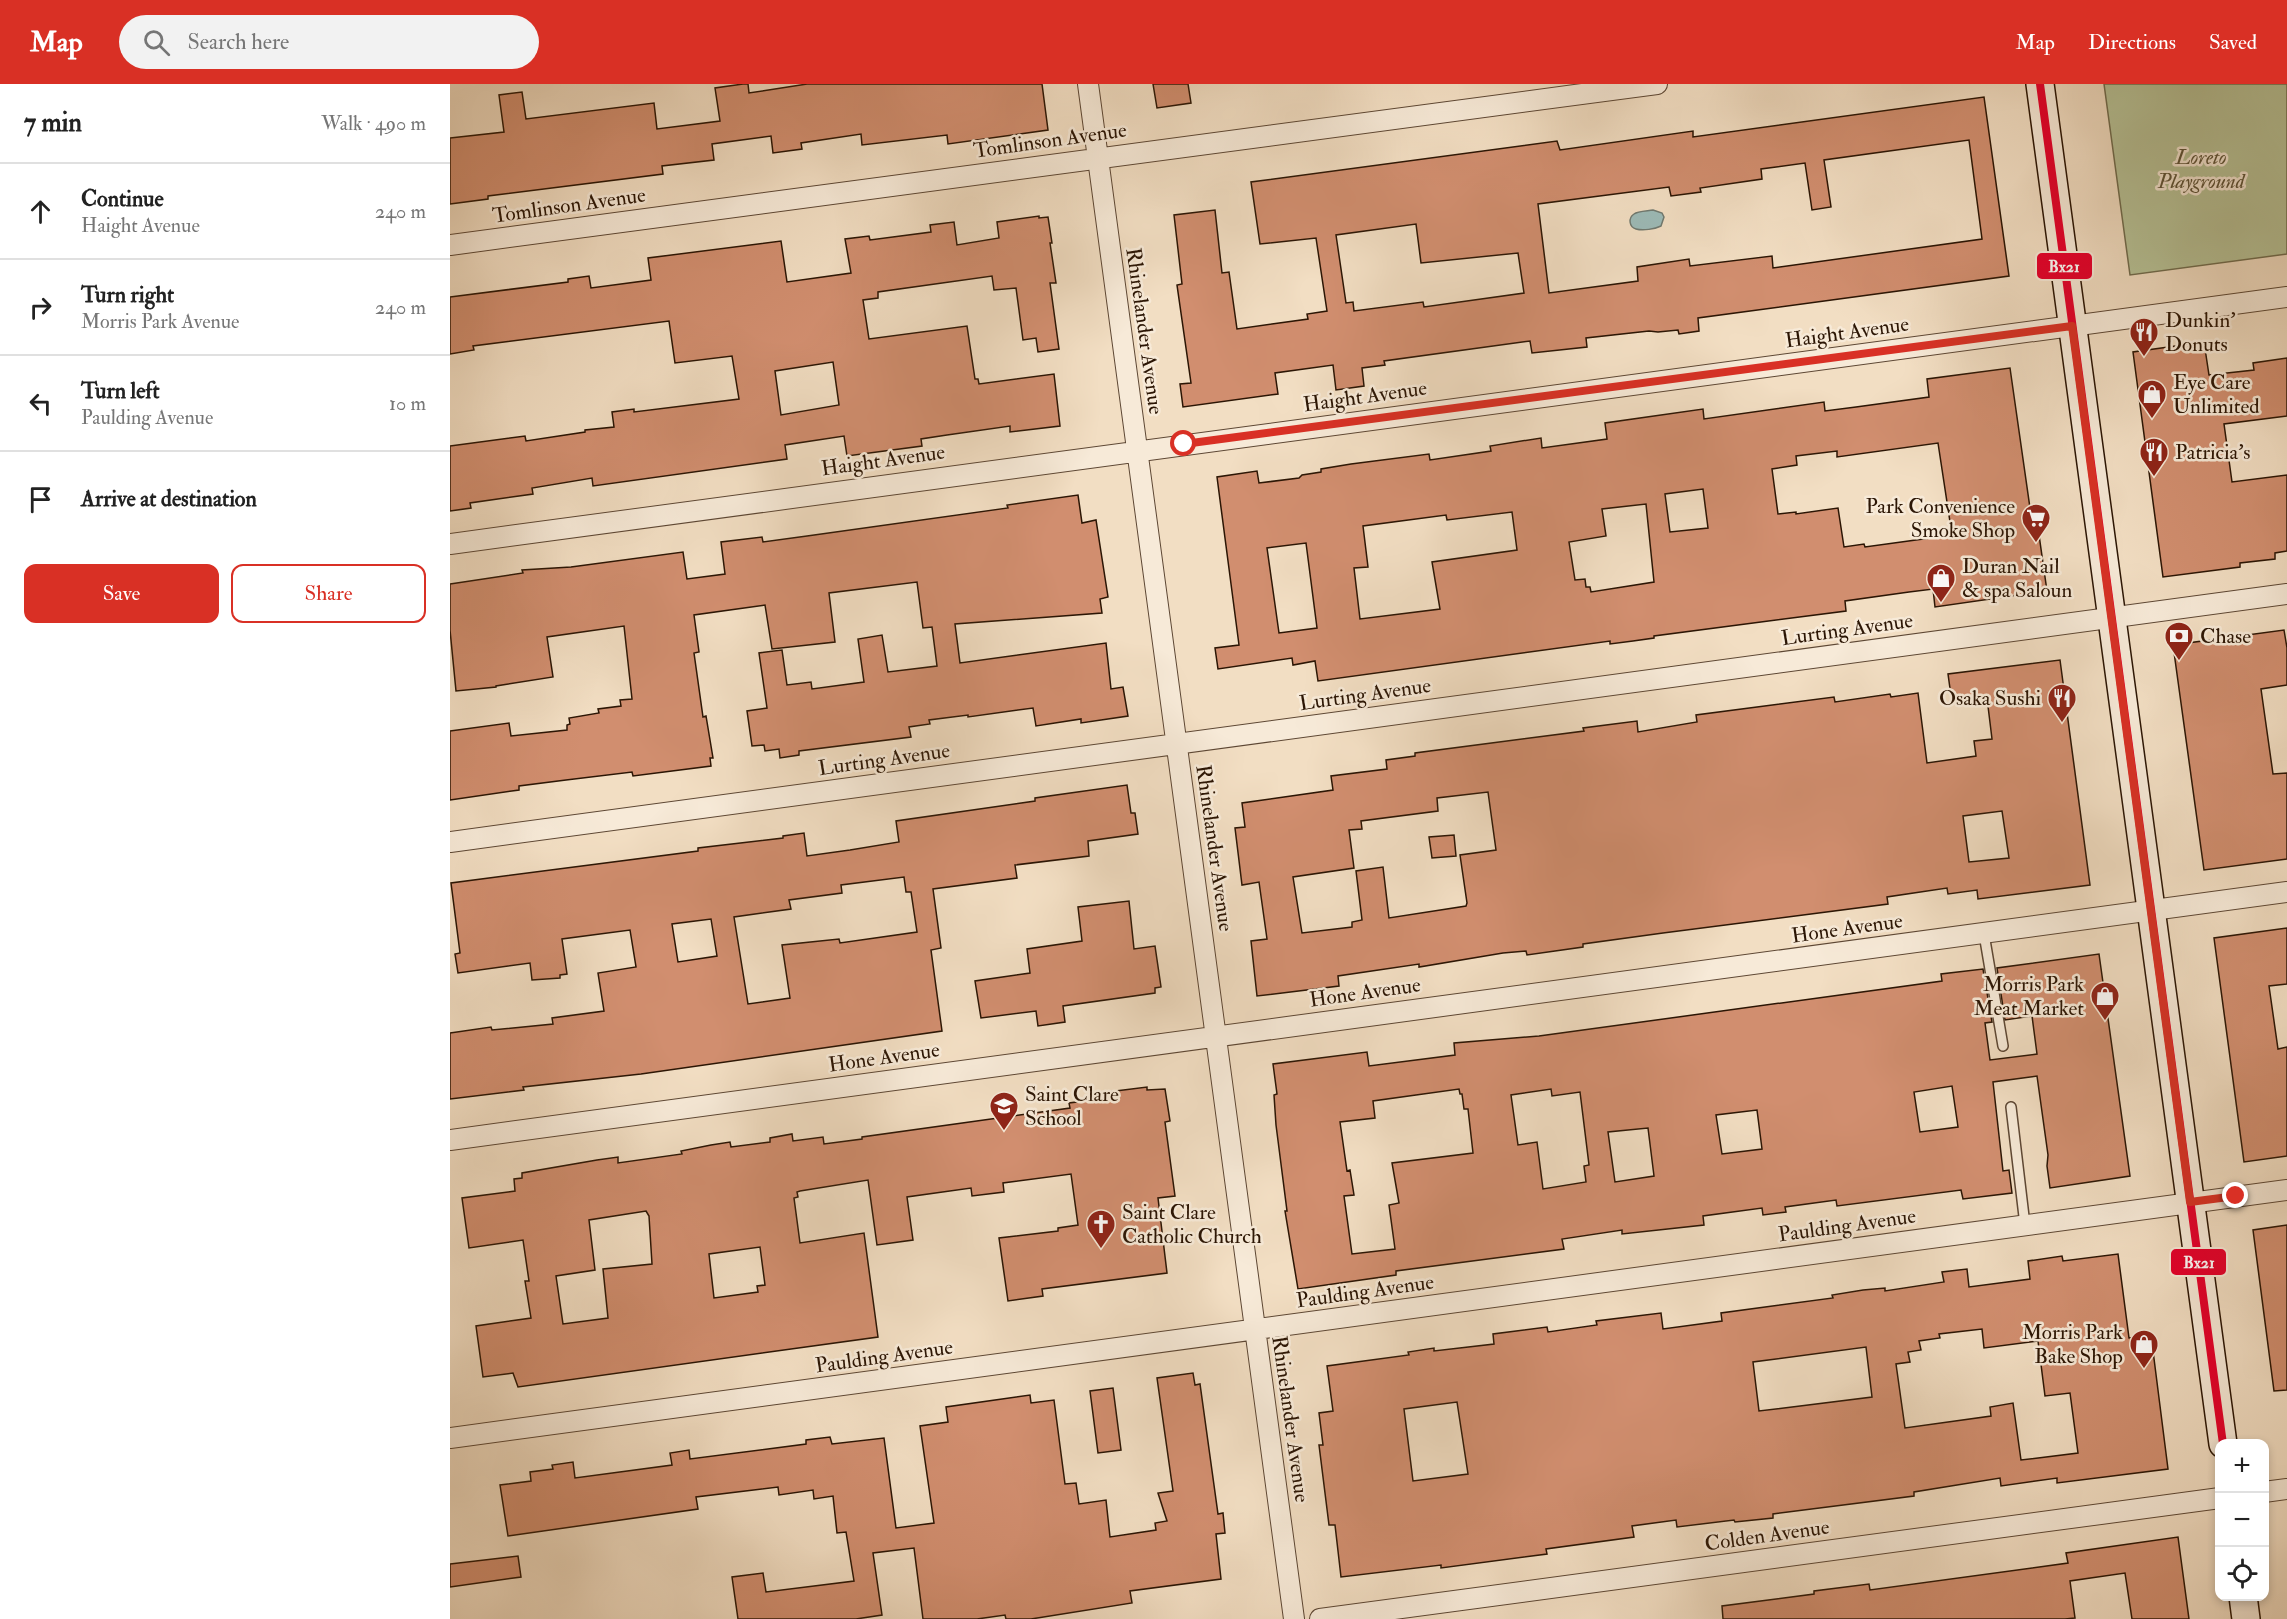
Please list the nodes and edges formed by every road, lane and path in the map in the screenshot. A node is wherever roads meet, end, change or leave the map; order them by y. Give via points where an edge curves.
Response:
1 (1088, 84) edge
2 (1657, 84) edge
3 (2040, 84) edge
4 (1098, 158) junction
5 (450, 245) edge
6 (2287, 297) edge
7 (2072, 326) junction
8 (1137, 450) junction
9 (450, 544) edge
10 (2287, 594) edge
11 (2111, 618) junction
12 (1176, 744) junction
13 (450, 842) edge
14 (2287, 892) edge
15 (2151, 910) junction
16 (1984, 934) junction
17 (1216, 1036) junction
18 (2003, 1046) dead end
19 (2012, 1107) dead end
20 (450, 1140) edge
21 (2287, 1190) edge
22 (2190, 1202) junction
23 (2025, 1225) junction
24 (1255, 1330) junction
25 (450, 1438) edge
26 (2222, 1439) edge
27 (2287, 1489) edge
28 (2269, 1491) edge
29 (2215, 1499) edge
30 (2245, 1601) edge
31 (1294, 1619) edge
32 (1320, 1619) edge
33 (2247, 1619) edge

1 - 4 street, Rhinelander Avenue
2 - 4 street, Tomlinson Avenue
3 - 7 main road
4 - 5 street, Tomlinson Avenue
4 - 8 street, Rhinelander Avenue
6 - 7 street, Haight Avenue
7 - 8 street, Haight Avenue
7 - 11 main road
8 - 9 street, Haight Avenue
8 - 12 street, Rhinelander Avenue
10 - 11 street, Lurting Avenue
11 - 12 street, Lurting Avenue
11 - 15 main road
12 - 13 street, Lurting Avenue
12 - 17 street, Rhinelander Avenue
14 - 15 street, Hone Avenue
15 - 16 street, Hone Avenue
15 - 22 main road
16 - 17 street, Hone Avenue
16 - 18 lane
17 - 20 street, Hone Avenue
17 - 24 street, Rhinelander Avenue
19 - 23 lane
21 - 22 street, Paulding Avenue
22 - 23 street, Paulding Avenue
22 - 26 main road
23 - 24 street, Paulding Avenue
24 - 25 street, Paulding Avenue
24 - 31 street, Rhinelander Avenue
27 - 28 street
29 - 32 street, Colden Avenue
30 - 33 main road

